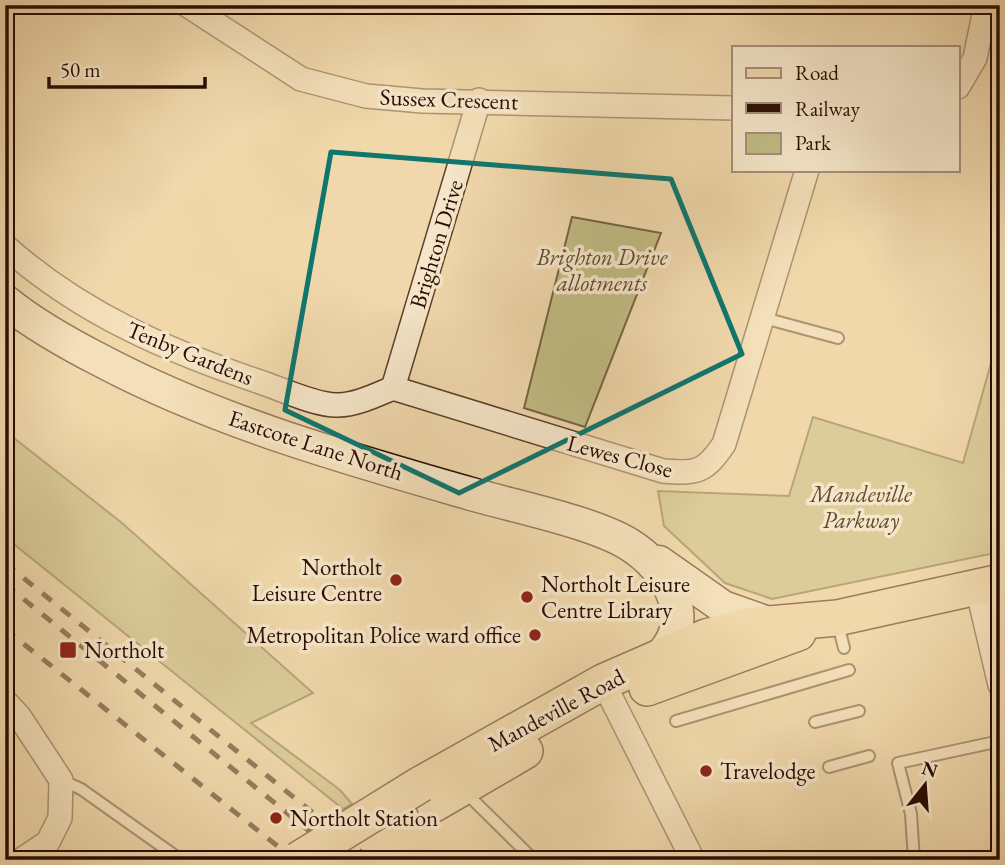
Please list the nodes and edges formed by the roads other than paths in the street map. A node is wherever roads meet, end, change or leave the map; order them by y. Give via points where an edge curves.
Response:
1 (187, 5) edge
2 (986, 5) edge
3 (960, 84) edge
4 (479, 100) junction
5 (732, 108) edge
6 (806, 172) edge
7 (5, 246) edge
8 (5, 301) edge
9 (764, 318) junction
10 (838, 338) dead end
11 (393, 388) junction
12 (642, 553) junction
13 (675, 573) junction
14 (989, 584) edge
15 (768, 623) junction
16 (840, 633) junction
17 (696, 653) junction
18 (849, 670) dead end
19 (1000, 685) edge
20 (609, 692) junction
21 (5, 701) edge
22 (859, 711) dead end
23 (676, 721) dead end
24 (815, 722) dead end
25 (1000, 741) edge
26 (869, 756) dead end
27 (829, 767) dead end
28 (61, 780) junction
29 (439, 792) junction
30 (21, 860) edge
31 (181, 860) edge
32 (298, 860) edge
33 (340, 860) edge
34 (534, 860) edge
35 (694, 860) edge
36 (914, 860) edge

1 - 4 street, Sussex Crescent via 302,79 366,96
2 - 3 street via 975,58
4 - 5 street, Sussex Crescent
4 - 11 street, Brighton Drive
6 - 9 street, Lewes Close
7 - 11 street, Tenby Gardens via 43,280 93,312 226,371 337,406
8 - 12 street, Eastcote Lane North via 66,342 203,408 602,532
9 - 10 lane
9 - 11 street, Lewes Close via 724,444 712,463 691,474 663,471
12 - 13 street, Eastcote Lane North
12 - 17 street, Eastcote Lane North via 666,578 677,604 676,631 670,644
13 - 15 street, Eastcote Lane North via 723,607
13 - 17 street, Eastcote Lane North via 702,608 707,626
14 - 16 main road, Mandeville Road
14 - 19 street
15 - 16 main road, Mandeville Road
15 - 17 main road, Mandeville Road
16 - 17 main road, Mandeville Road
17 - 20 main road, Mandeville Road
18 - 23 lane
20 - 29 main road, Mandeville Road
20 - 35 street
21 - 28 street
22 - 24 lane
25 - 36 lane via 898,763 911,814
26 - 27 lane
28 - 30 street via 60,818 48,842
28 - 31 lane via 81,789
29 - 32 main road, Mandeville Road, bridge
29 - 33 main road, Mandeville Road
29 - 34 lane via 471,801

